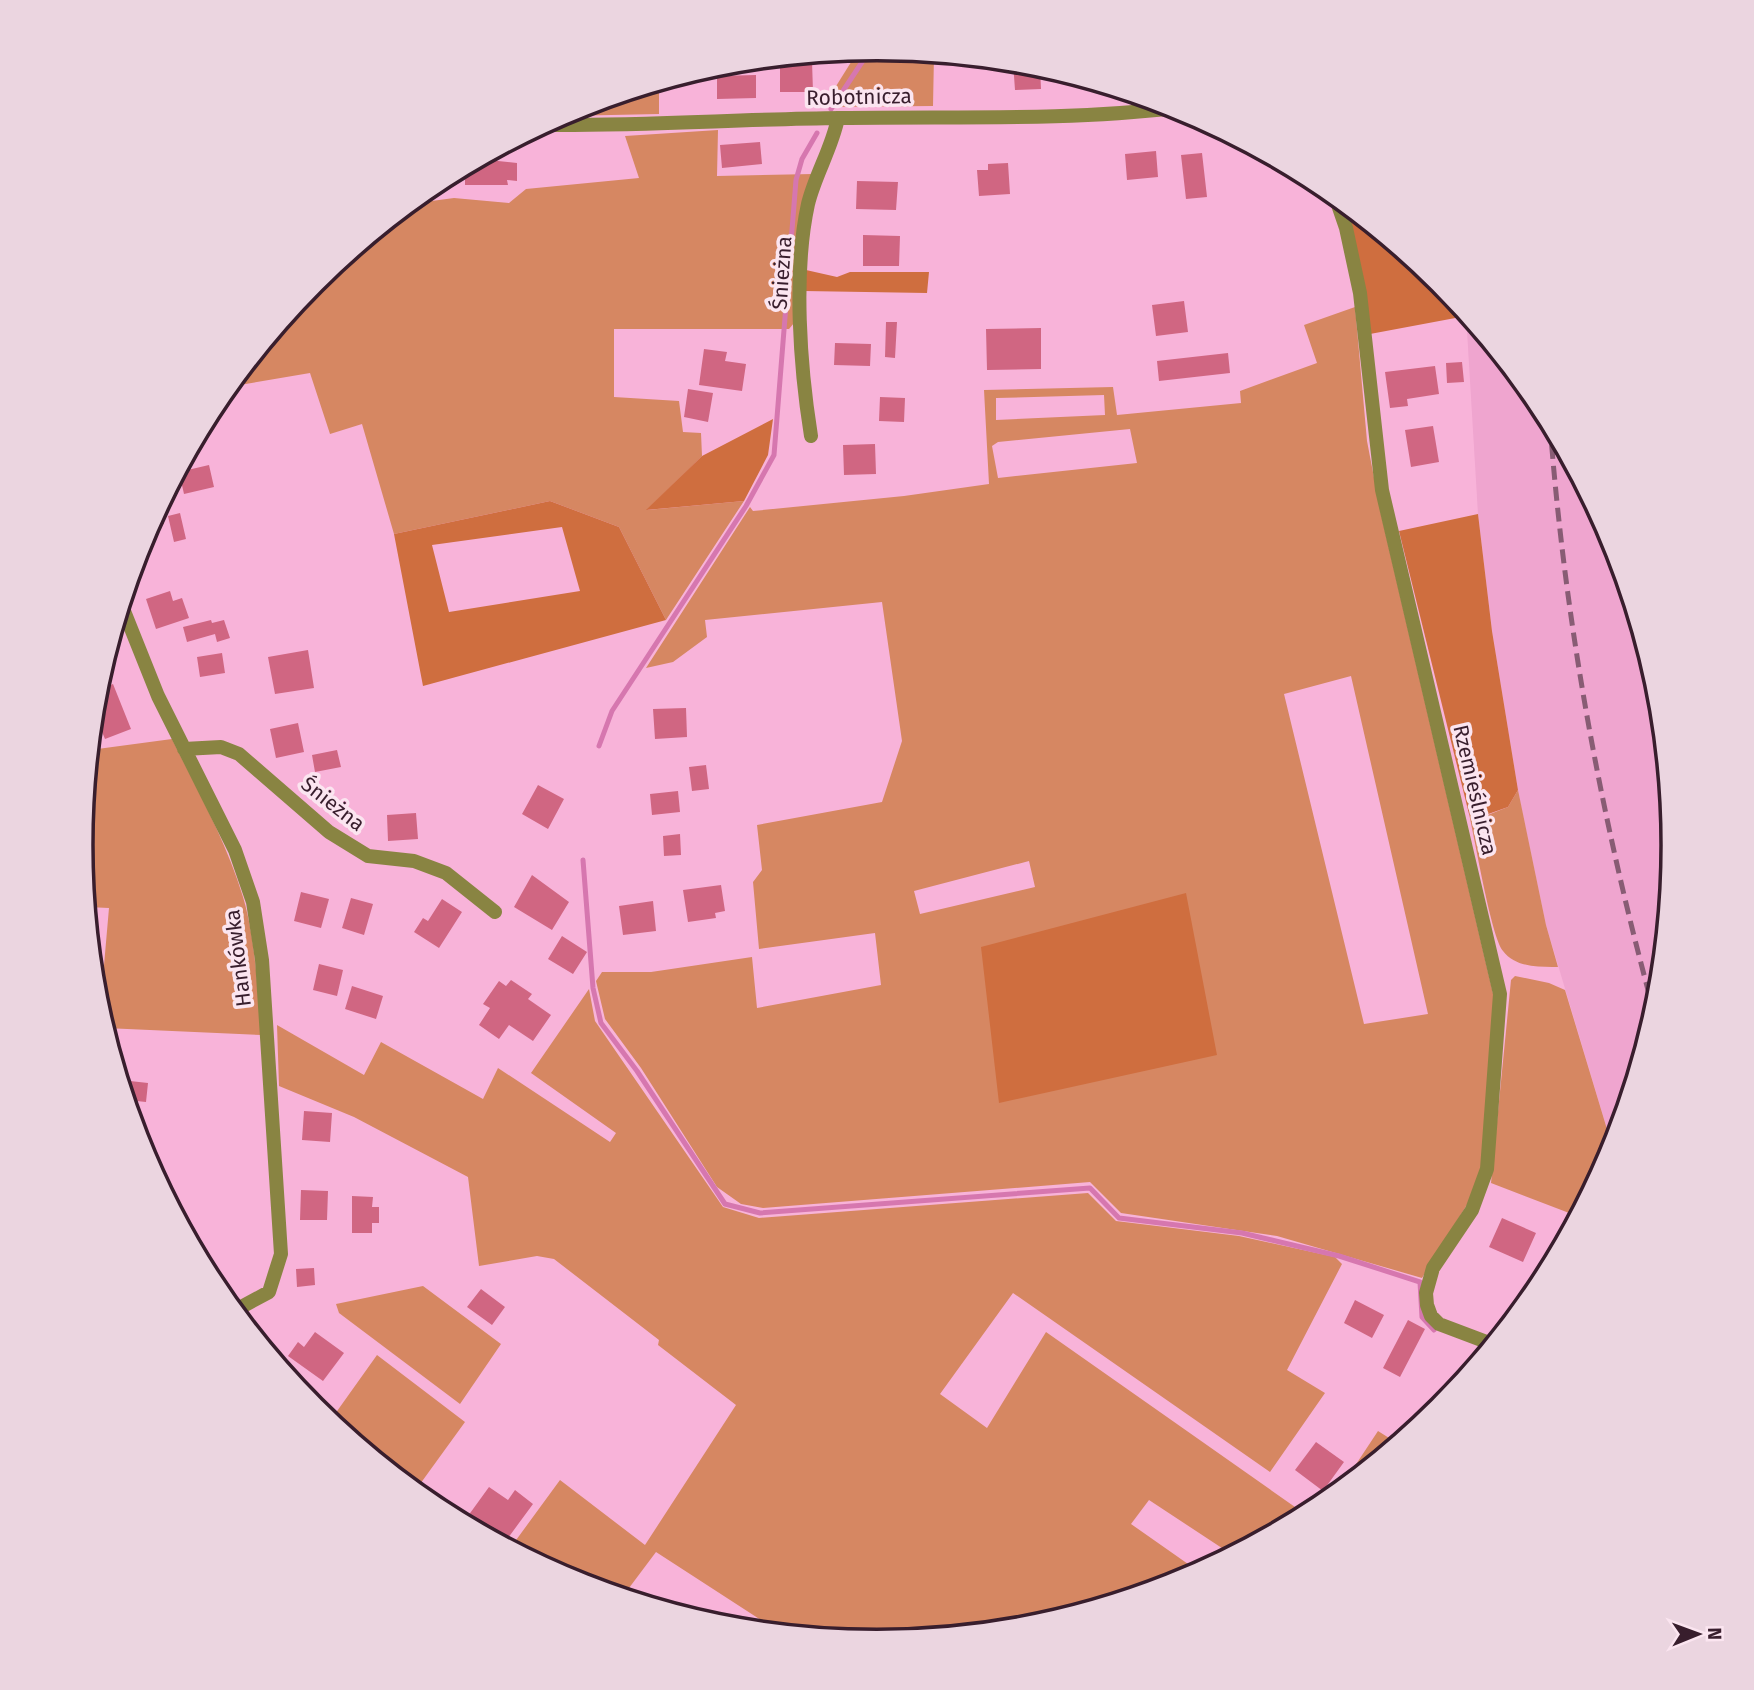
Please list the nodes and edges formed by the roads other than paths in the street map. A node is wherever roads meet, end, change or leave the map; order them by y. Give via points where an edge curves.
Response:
1 (1150, 111) edge
2 (838, 118) junction
3 (567, 125) edge
4 (1341, 214) edge
5 (811, 436) dead end
6 (127, 619) edge
7 (184, 749) junction
8 (495, 912) dead end
9 (245, 1308) edge
10 (1484, 1341) edge

1 - 2 street, Robotnicza
2 - 3 street, Robotnicza
2 - 5 street, Śnieżna via 808,204 803,262 799,329
4 - 10 street, Rzemieślnicza via 1360,293 1382,490 1500,994 1485,1181 1472,1210 1433,1268 1426,1293 1427,1305 1440,1324
6 - 7 street, Hankówka
7 - 8 street, Śnieżna via 221,747 239,754 330,832 368,856 414,861 446,873
7 - 9 street, Hankówka via 235,850 253,902 262,960 281,1254 269,1292

